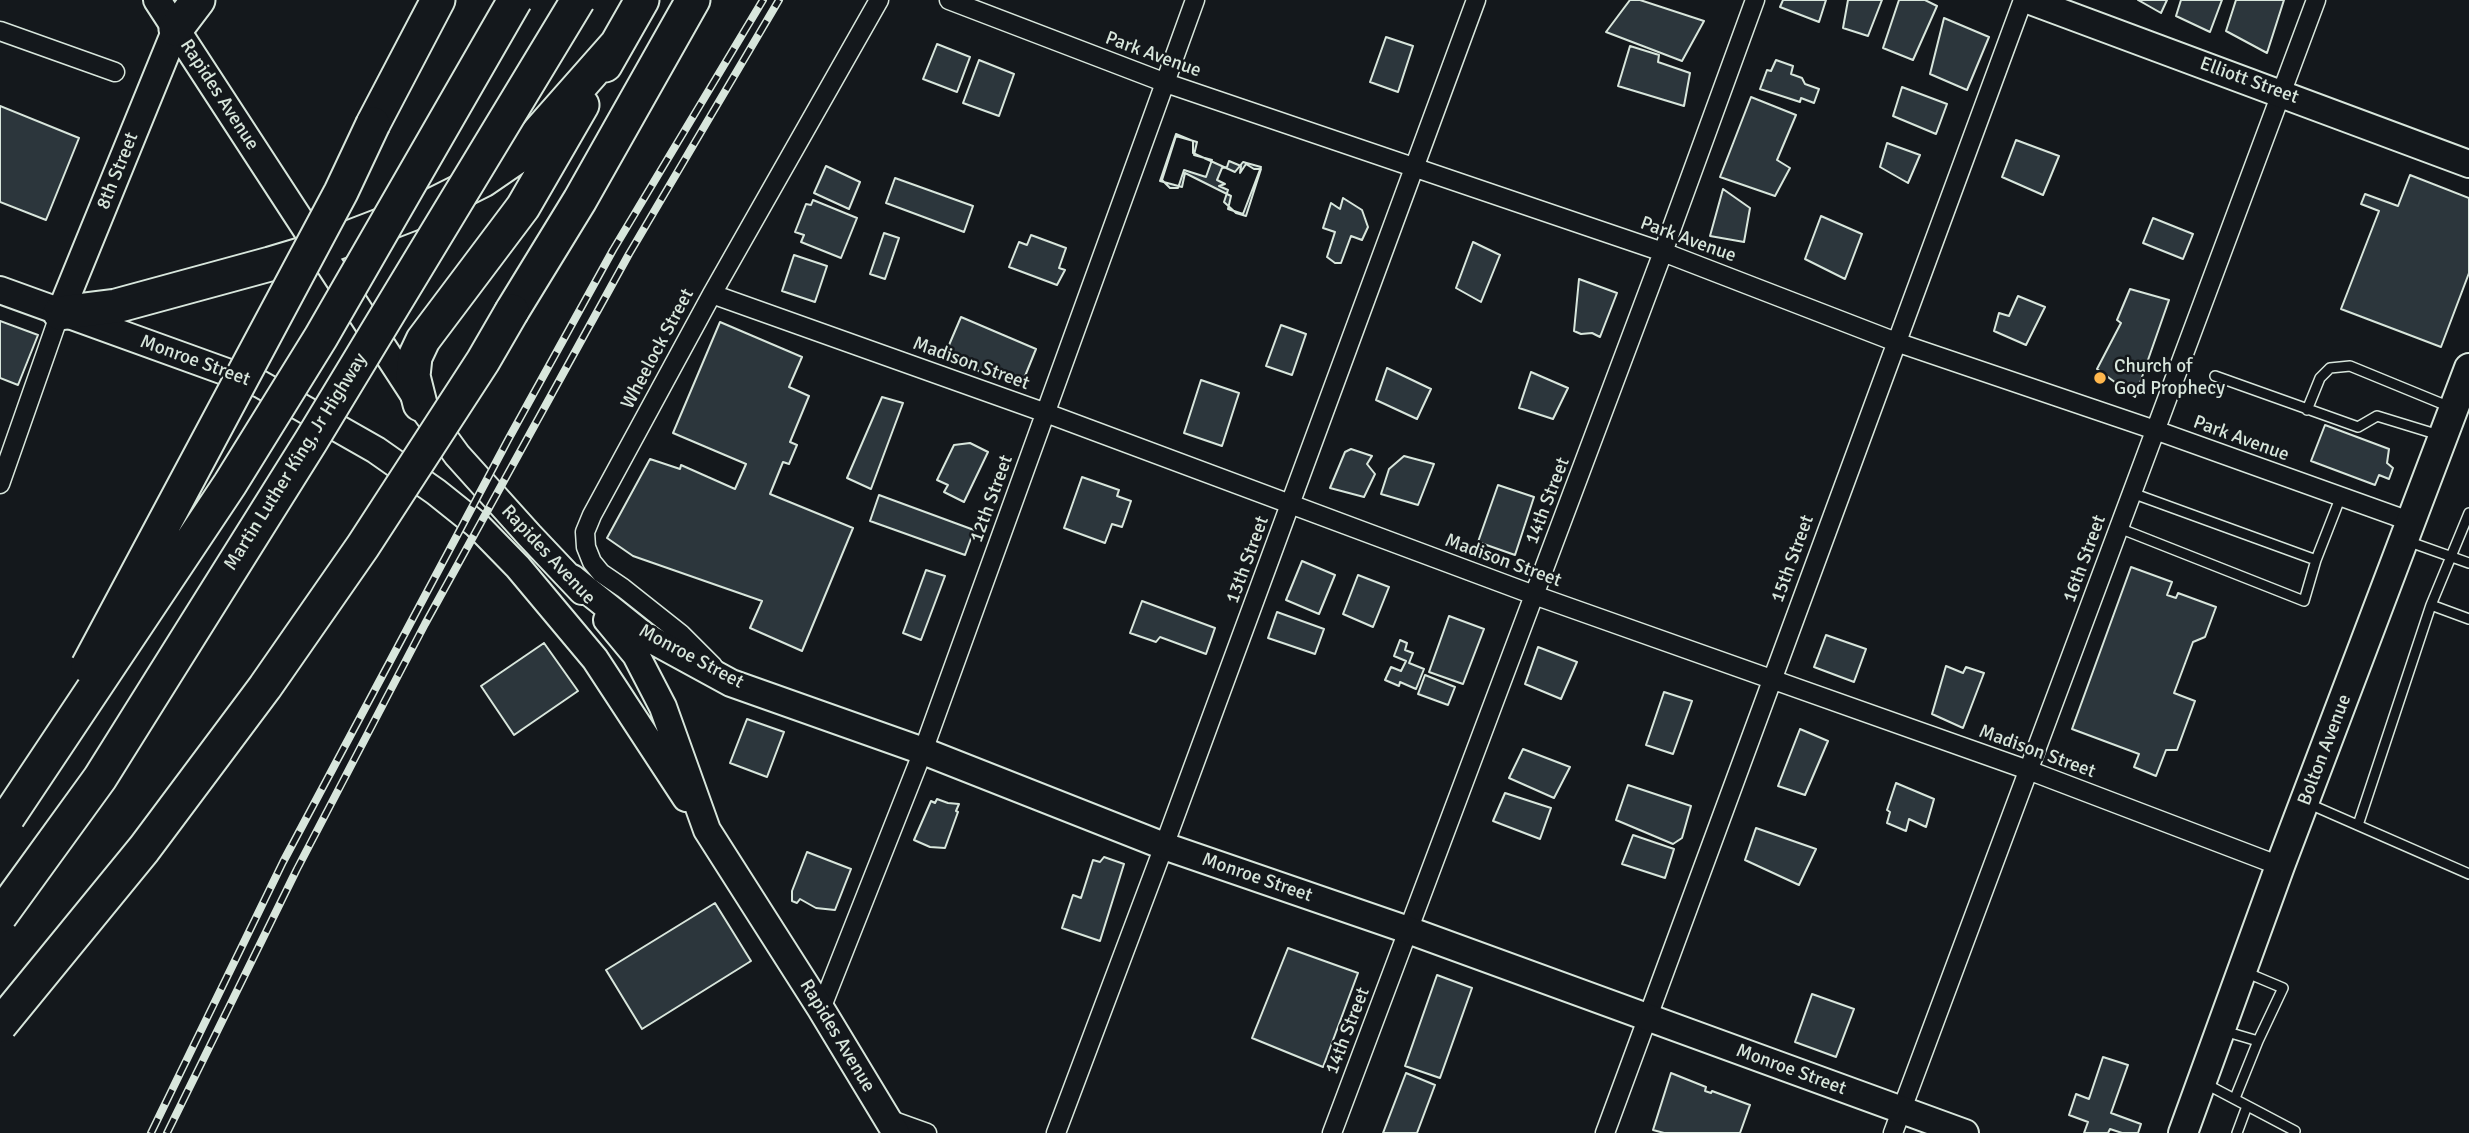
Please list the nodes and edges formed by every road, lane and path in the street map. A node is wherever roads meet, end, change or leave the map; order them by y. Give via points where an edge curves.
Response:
1 (157, 0) edge
2 (198, 0) edge
3 (438, 0) edge
4 (515, 0) edge
5 (578, 0) edge
6 (642, 0) edge
7 (693, 0) edge
8 (879, 0) edge
9 (949, 0) edge
10 (1195, 0) edge
11 (1476, 0) edge
12 (1755, 0) edge
13 (2022, 0) edge
14 (2028, 0) edge
15 (2316, 0) edge
16 (176, 29) junction
17 (0, 31) edge
18 (617, 45) junction
19 (115, 72) dead end
20 (1166, 83) junction
21 (2281, 93) junction
22 (2469, 164) edge
23 (1415, 168) junction
24 (320, 249) junction
25 (1663, 252) junction
26 (0, 290) edge
27 (712, 294) junction
28 (60, 313) junction
29 (1896, 342) junction
30 (2468, 374) edge
31 (2215, 376) dead end
32 (420, 404) junction
33 (2454, 408) junction
34 (2307, 410) junction
35 (1046, 413) junction
36 (2155, 430) junction
37 (2444, 437) junction
38 (0, 484) edge
39 (2132, 493) junction
40 (2341, 496) junction
41 (1291, 504) junction
42 (2469, 513) edge
43 (2119, 528) junction
44 (2409, 531) junction
45 (2452, 557) junction
46 (2316, 560) junction
47 (2469, 563) edge
48 (572, 578) junction
49 (1534, 595) junction
50 (2431, 605) junction
51 (2469, 619) edge
52 (1771, 681) junction
53 (731, 683) junction
54 (923, 751) junction
55 (2028, 770) junction
56 (2305, 802) junction
57 (4, 822) edge
58 (2358, 825) junction
59 (707, 830) junction
60 (1164, 846) junction
61 (2280, 866) junction
62 (2469, 874) edge
63 (0, 916) edge
64 (1408, 930) junction
65 (2242, 971) junction
66 (821, 1009) junction
67 (1648, 1017) junction
68 (0, 1025) edge
69 (2221, 1030) junction
70 (2258, 1041) junction
71 (2202, 1082) junction
72 (2235, 1098) junction
73 (2247, 1106) junction
74 (1897, 1122) edge
75 (2276, 1122) junction
76 (892, 1126) edge
77 (927, 1133) edge
78 (1056, 1133) edge
79 (1332, 1133) edge
80 (1605, 1133) edge
81 (1965, 1133) edge
82 (2183, 1133) edge
83 (2238, 1133) edge
84 (2273, 1133) edge
85 (2294, 1133) edge

1 - 16 main road, Rapides Avenue
2 - 16 highway
3 - 57 highway, bridge via 341,192
4 - 57 highway, bridge via 321,337 230,484
5 - 63 highway, Martin Luther King, Jr Highway, bridge via 311,441 107,766
6 - 18 highway
7 - 68 highway, bridge via 483,361 363,546 144,849
8 - 27 street, Wheelock Street
9 - 20 street, Park Avenue
10 - 20 street, 12th Street
11 - 23 street, 13th Street
12 - 25 street, 14th Street
13 - 29 street, 15th Street
14 - 21 main road, Elliott Street
15 - 21 street, 16th Street
16 - 24 main road, Rapides Avenue
16 - 28 main road, 8th Street
17 - 19 street
18 - 24 highway via 518,156 429,207
18 - 32 highway via 523,207 423,340 413,376
20 - 23 street, Park Avenue
20 - 35 street, 12th Street
21 - 22 main road, Elliott Street
21 - 36 street, 16th Street
23 - 25 street, Park Avenue
23 - 41 street, 13th Street
24 - 28 highway via 162,295
24 - 32 main road, Rapides Avenue
25 - 29 street, Park Avenue
25 - 49 street, 14th Street
26 - 28 main road, Monroe Street
27 - 35 street, Madison Street
27 - 53 street, Wheelock Street via 585,532 586,547 601,573 681,634
28 - 38 street
28 - 59 main road, Monroe Street via 260,384 376,450 436,492 518,567 595,659
29 - 36 street, Park Avenue
29 - 52 street, 15th Street
30 - 33 main road, Bolton Avenue
31 - 34 lane
32 - 48 main road, Rapides Avenue via 457,455
33 - 34 lane via 2350,366 2330,369 2320,378
33 - 37 main road, Bolton Avenue
34 - 37 lane via 2358,427 2377,416
35 - 41 street, Madison Street
35 - 54 street, 12th Street
36 - 39 street, 16th Street
36 - 40 street, Park Avenue
37 - 44 main road, Bolton Avenue
39 - 43 street, 16th Street
39 - 46 lane
40 - 44 street, Park Avenue
40 - 46 lane
41 - 49 street, Madison Street
41 - 60 street, 13th Street
42 - 45 lane
43 - 46 lane via 2304,601
43 - 55 street, 16th Street
44 - 45 lane
44 - 56 main road, Bolton Avenue
45 - 47 lane
45 - 50 lane
48 - 53 main road, Monroe Street via 643,635
48 - 59 main road, Rapides Avenue via 636,655 663,707
49 - 52 street, Madison Street
49 - 64 street, 14th Street
50 - 51 lane
50 - 58 lane
52 - 55 street, Madison Street
52 - 67 street, 15th Street
53 - 54 main road, Monroe Street
54 - 60 main road, Monroe Street
54 - 66 street, 12th Street
55 - 61 street, Madison Street
55 - 74 street, 16th Street
56 - 58 lane
56 - 61 main road, Bolton Avenue
58 - 62 lane
59 - 66 main road, Rapides Avenue
60 - 64 main road, Monroe Street
60 - 78 street, 13th Street
61 - 65 main road, Bolton Avenue
64 - 67 main road, Monroe Street
64 - 79 street, 14th Street
65 - 69 main road, Bolton Avenue
65 - 70 lane via 2283,988
66 - 76 main road, Rapides Avenue
67 - 74 main road, Monroe Street
67 - 80 street, 15th Street
69 - 70 lane
69 - 71 main road, Bolton Avenue
70 - 72 lane
71 - 72 lane
71 - 82 main road, Bolton Avenue
72 - 73 lane
73 - 75 lane
73 - 83 lane
74 - 81 main road, Monroe Street
75 - 84 lane
75 - 85 lane
76 - 77 street

